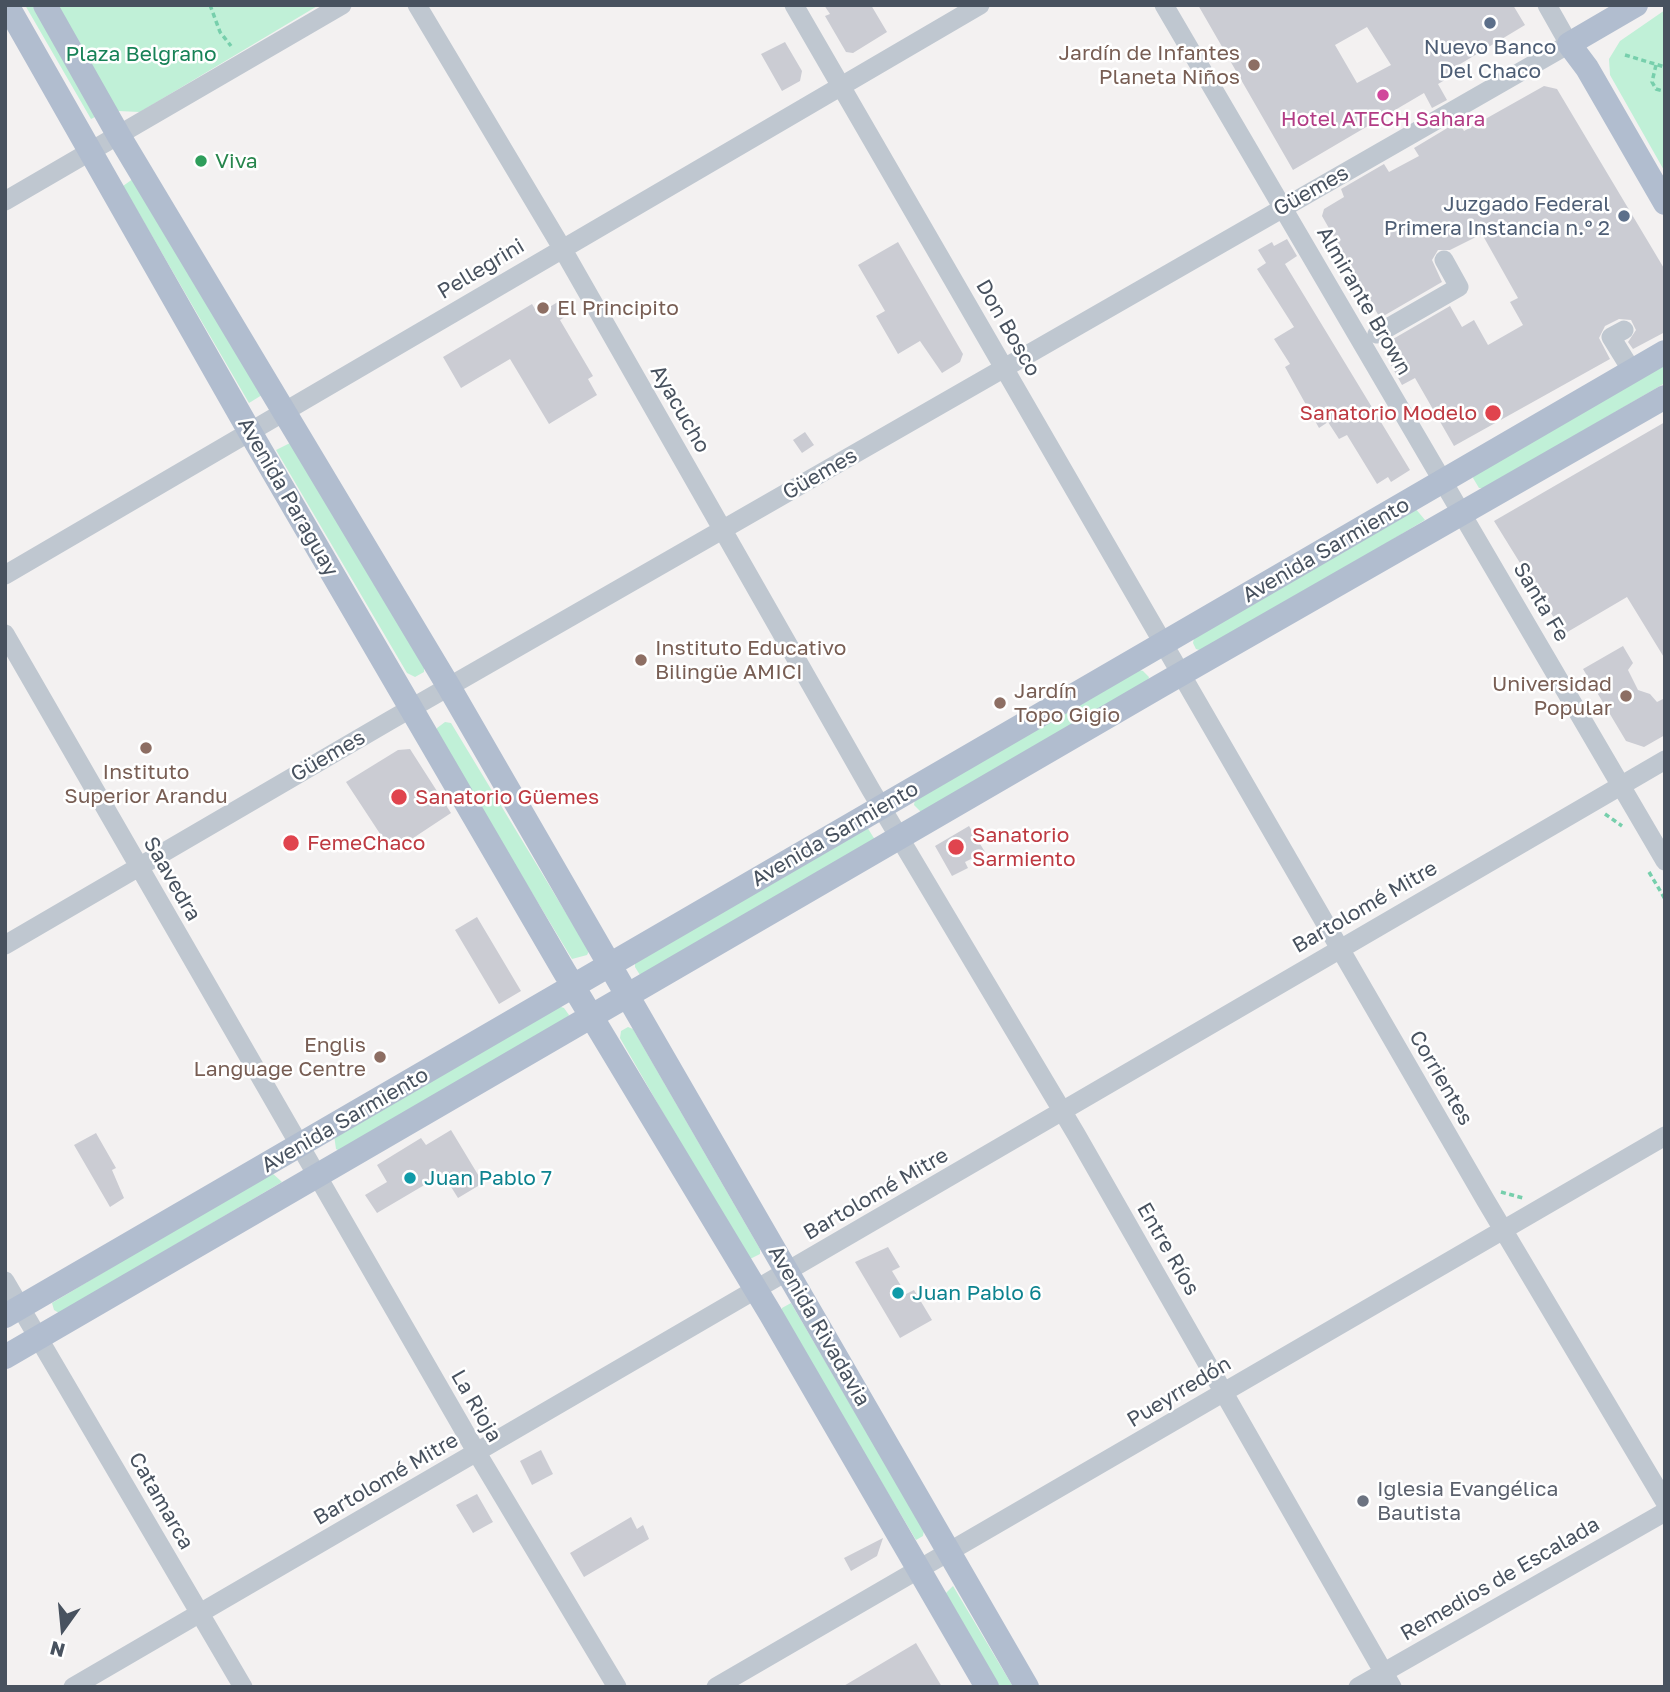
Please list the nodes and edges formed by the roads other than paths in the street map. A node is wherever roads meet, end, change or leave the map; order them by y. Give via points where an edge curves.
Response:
1 (7, 5) edge
2 (45, 5) edge
3 (342, 5) edge
4 (417, 5) edge
5 (794, 5) edge
6 (980, 5) edge
7 (1164, 5) edge
8 (1547, 5) edge
9 (1636, 5) edge
10 (1569, 44) junction
11 (842, 86) junction
12 (119, 136) junction
13 (92, 152) junction
14 (5, 201) edge
15 (1665, 203) edge
16 (1283, 207) junction
17 (562, 248) junction
18 (1444, 260) dead end
19 (1624, 330) dead end
20 (1377, 334) dead end
21 (1665, 352) edge
22 (1003, 367) junction
23 (1632, 371) junction
24 (1665, 397) edge
25 (284, 412) junction
26 (250, 432) junction
27 (1444, 482) junction
28 (1461, 512) junction
29 (724, 531) junction
30 (5, 575) edge
31 (5, 634) edge
32 (1165, 644) junction
33 (1182, 674) junction
34 (449, 687) junction
35 (411, 708) junction
36 (1665, 760) edge
37 (1622, 784) junction
38 (883, 807) junction
39 (900, 836) junction
40 (1665, 861) edge
41 (138, 866) junction
42 (5, 945) edge
43 (1339, 948) junction
44 (609, 966) junction
45 (573, 986) junction
46 (628, 996) junction
47 (592, 1017) junction
48 (1062, 1110) junction
49 (1665, 1136) edge
50 (301, 1146) junction
51 (317, 1174) junction
52 (1503, 1231) junction
53 (788, 1272) junction
54 (5, 1281) edge
55 (756, 1291) junction
56 (13, 1312) edge
57 (39, 1338) junction
58 (5, 1357) edge
59 (1223, 1392) junction
60 (477, 1453) junction
61 (1665, 1502) edge
62 (1665, 1512) edge
63 (949, 1552) junction
64 (920, 1569) junction
65 (201, 1613) junction
66 (1387, 1679) edge
67 (73, 1687) edge
68 (243, 1687) edge
69 (617, 1687) edge
70 (716, 1687) edge
71 (987, 1687) edge
72 (1027, 1687) edge
73 (1358, 1687) edge

1 - 13 main road, Avenida Paraguay
2 - 12 main road, Avenida Paraguay
3 - 12 street
4 - 17 street, Ayacucho
5 - 11 street, Don Bosco
6 - 11 street, Pellegrini
7 - 16 street, Almirante Brown
8 - 10 street
9 - 10 main road, Güemes
10 - 15 main road
10 - 16 street, Güemes
11 - 17 street, Pellegrini
11 - 22 street, Don Bosco
12 - 13 street
12 - 25 main road, Avenida Paraguay
13 - 14 street
13 - 26 main road, Avenida Paraguay
16 - 22 street, Güemes
16 - 27 street, Almirante Brown
17 - 25 street, Pellegrini
17 - 29 street, Ayacucho
18 - 20 street via 1459,287
19 - 23 street via 1611,337
21 - 23 main road, Avenida Sarmiento
22 - 29 street, Güemes
22 - 32 street, Don Bosco
23 - 27 main road, Avenida Sarmiento
24 - 28 main road, Avenida Sarmiento
25 - 26 street, Pellegrini
25 - 34 main road, Avenida Paraguay
26 - 30 street, Pellegrini
26 - 35 main road, Avenida Paraguay
27 - 28 street, Almirante Brown
27 - 32 main road, Avenida Sarmiento
28 - 33 main road, Avenida Sarmiento
28 - 37 street, Santa Fe
29 - 34 street, Güemes
29 - 38 street, Ayacucho
31 - 41 street, Saavedra
32 - 33 street, Don Bosco
32 - 38 main road, Avenida Sarmiento
33 - 39 main road, Avenida Sarmiento
33 - 43 street, Corrientes
34 - 35 street, Güemes
34 - 44 main road, Avenida Paraguay
35 - 41 street, Güemes
35 - 45 main road, Avenida Paraguay
36 - 37 street, Bartolomé Mitre
37 - 40 street, Santa Fe
37 - 43 street, Bartolomé Mitre
38 - 39 street, Ayacucho
38 - 44 main road, Avenida Sarmiento
39 - 46 main road, Avenida Sarmiento
39 - 48 street, Entre Ríos
41 - 42 street, Güemes
41 - 50 street, Saavedra
43 - 48 street, Bartolomé Mitre
43 - 52 street, Corrientes
44 - 45 main road, Avenida Sarmiento
44 - 46 main road, Avenida Rivadavia
45 - 47 main road, Avenida Rivadavia
45 - 50 main road, Avenida Sarmiento
46 - 47 main road, Avenida Sarmiento
46 - 53 main road, Avenida Rivadavia
47 - 51 main road, Avenida Sarmiento
47 - 55 main road, Avenida Rivadavia
48 - 53 street, Bartolomé Mitre
48 - 59 street, Entre Ríos
49 - 52 street, Pueyrredón
50 - 51 street, La Rioja
50 - 56 main road, Avenida Sarmiento
51 - 57 main road, Avenida Sarmiento
51 - 60 street, La Rioja
52 - 59 street, Pueyrredón
52 - 61 street, Corrientes
53 - 55 street, Bartolomé Mitre
53 - 63 main road, Avenida Rivadavia
54 - 56 street, Catamarca
55 - 60 street, Bartolomé Mitre
55 - 64 main road, Avenida Rivadavia
56 - 57 street, Catamarca
57 - 58 main road, Avenida Sarmiento
57 - 65 street, Catamarca
59 - 63 street, Pueyrredón
59 - 66 street, Entre Ríos
60 - 65 street, Bartolomé Mitre
60 - 69 street, La Rioja
62 - 66 street, Remedios de Escalada
63 - 64 street, Pueyrredón
63 - 72 main road, Avenida Rivadavia
64 - 70 street, Pueyrredón
64 - 71 main road, Avenida Rivadavia
65 - 67 street, Bartolomé Mitre
65 - 68 street, Catamarca
66 - 73 street, Remedios de Escalada

